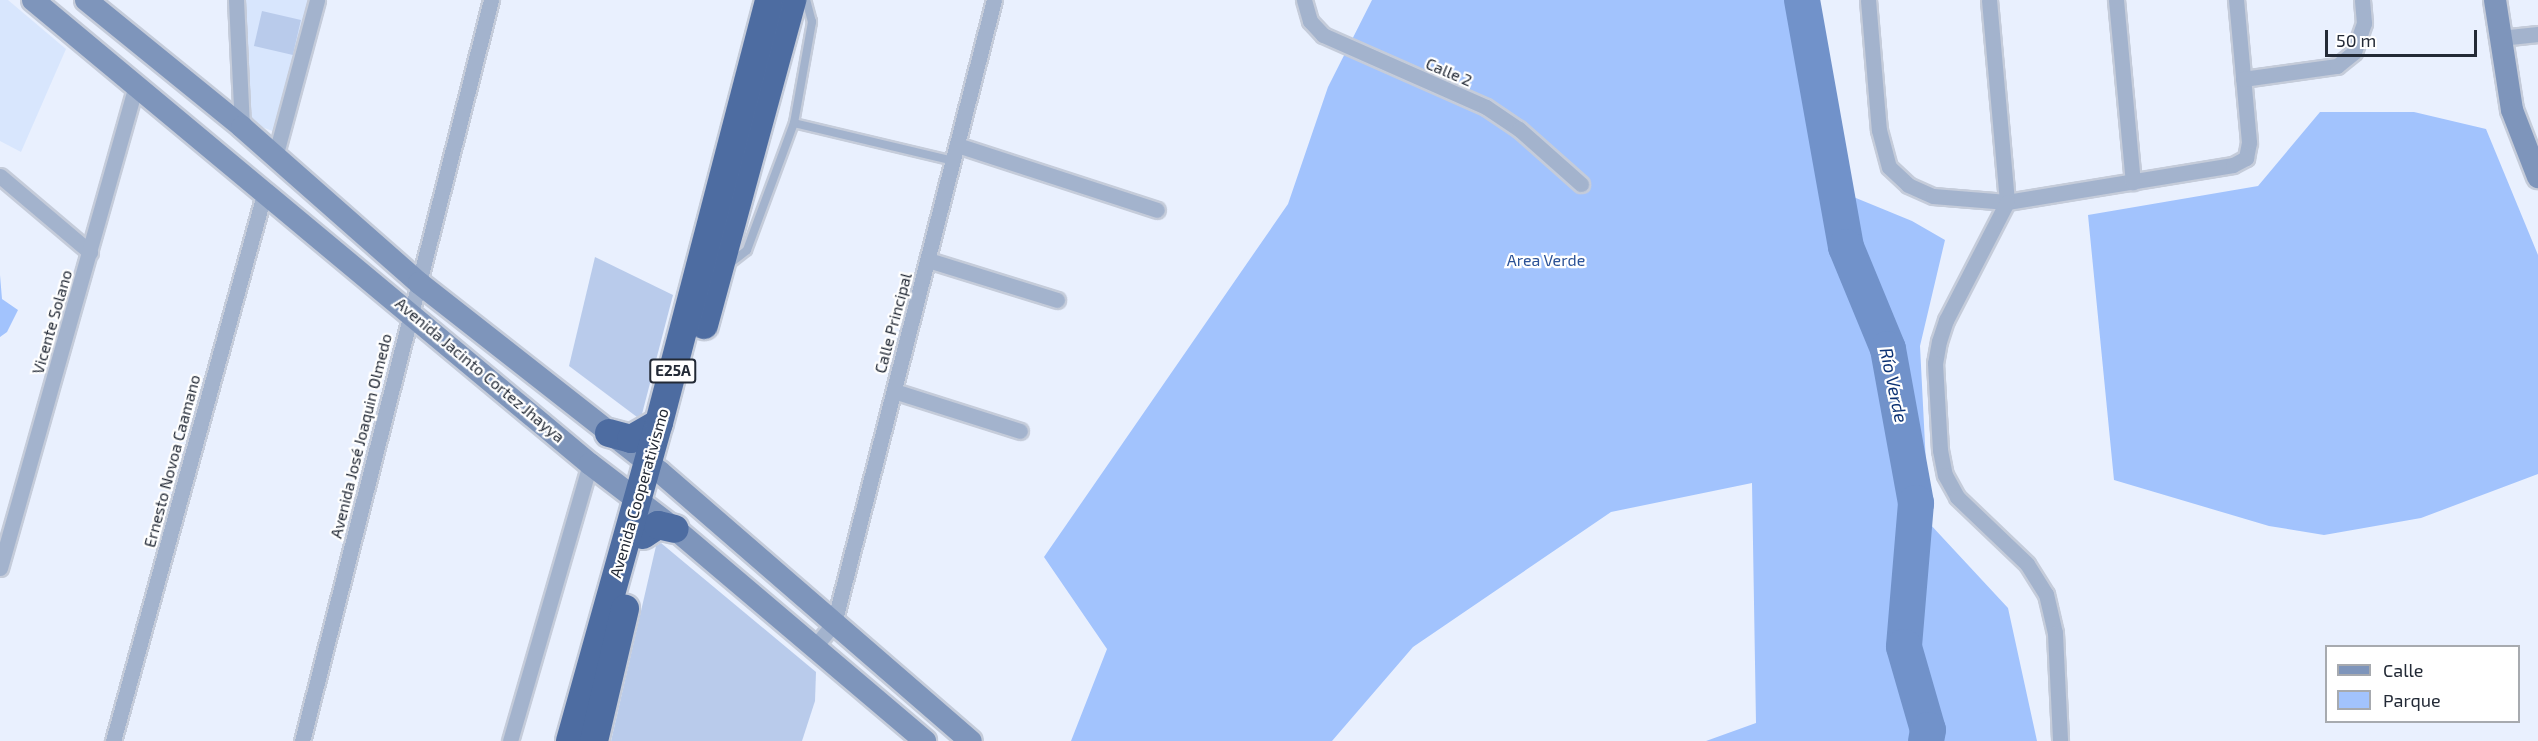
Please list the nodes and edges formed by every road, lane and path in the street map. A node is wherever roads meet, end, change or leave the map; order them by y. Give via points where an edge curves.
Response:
1 (33, 0) edge
2 (86, 0) edge
3 (236, 0) edge
4 (317, 0) edge
5 (491, 0) edge
6 (770, 0) edge
7 (792, 0) edge
8 (806, 0) edge
9 (994, 0) edge
10 (1304, 0) edge
11 (1868, 0) edge
12 (1989, 0) edge
13 (2116, 0) edge
14 (2236, 0) edge
15 (2362, 0) edge
16 (2495, 0) edge
17 (2538, 34) edge
18 (2500, 38) junction
19 (2243, 79) junction
20 (136, 86) junction
21 (794, 123) junction
22 (242, 127) junction
23 (957, 145) junction
24 (275, 157) junction
25 (953, 161) junction
26 (0, 176) edge
27 (2538, 177) edge
28 (2133, 182) junction
29 (1581, 184) dead end
30 (265, 191) junction
31 (2007, 202) junction
32 (1157, 210) dead end
33 (90, 252) junction
34 (928, 260) junction
35 (720, 272) junction
36 (419, 283) junction
37 (1058, 300) dead end
38 (412, 311) junction
39 (894, 391) junction
40 (659, 423) junction
41 (1020, 431) dead end
42 (609, 433) junction
43 (590, 464) junction
44 (654, 466) junction
45 (643, 514) junction
46 (675, 529) joint
47 (0, 568) edge
48 (834, 623) junction
49 (813, 649) junction
50 (113, 741) edge
51 (302, 741) edge
52 (510, 741) edge
53 (570, 741) edge
54 (594, 741) edge
55 (925, 741) edge
56 (971, 741) edge
57 (2060, 741) edge

1 - 20 main road, Avenida Jacinto Cortez Jhayya
2 - 22 main road, Avenida Jacinto Cortez Jhayya
3 - 22 street
4 - 24 street
5 - 36 street, Avenida José Joaquin Olmedo
6 - 40 highway, Avenida Cooperativismo / E25A
7 - 35 highway, Avenida Cooperativismo / E25A
8 - 21 lane via 812,22
9 - 23 street, Calle Principal
10 - 29 street, Calle 2 via 1310,21 1323,36 1486,107 1519,129
11 - 31 street via 1879,130 1889,167 1908,185 1933,196
12 - 31 street
13 - 28 street
14 - 19 street
15 - 19 street via 2364,23 2354,52 2337,66
16 - 18 main road
17 - 18 street
18 - 27 main road via 2512,110
19 - 28 street via 2246,158 2234,165
20 - 30 main road, Avenida Jacinto Cortez Jhayya
20 - 33 street, Vicente Solano
21 - 25 lane
21 - 35 lane via 747,250
22 - 24 main road, Avenida Jacinto Cortez Jhayya
23 - 25 street, Calle Principal
23 - 32 street
24 - 36 main road, Avenida Jacinto Cortez Jhayya
25 - 34 street, Calle Principal
26 - 33 street
28 - 31 street
30 - 38 main road, Avenida Jacinto Cortez Jhayya
30 - 50 street, Ernesto Novoa Caamano
31 - 57 street via 1939,341 1935,363 1940,450 1945,475 1957,497 2027,564 2046,594 2055,633
33 - 47 street, Vicente Solano
34 - 37 street
34 - 39 street, Calle Principal
35 - 44 highway, Avenida Cooperativismo / E25A
36 - 38 street, Avenida José Joaquin Olmedo
36 - 42 main road, Avenida Jacinto Cortez Jhayya
38 - 43 main road, Avenida Jacinto Cortez Jhayya
38 - 51 street, Avenida José Joaquin Olmedo
39 - 41 street
39 - 48 street, Calle Principal
40 - 42 highway via 643,435 631,438
40 - 44 highway, Avenida Cooperativismo / E25A
42 - 44 main road, Avenida Jacinto Cortez Jhayya
43 - 45 main road, Avenida Jacinto Cortez Jhayya
43 - 52 street
44 - 45 highway, Avenida Cooperativismo / E25A
44 - 48 main road, Avenida Jacinto Cortez Jhayya
45 - 46 highway via 658,525
45 - 53 highway, Avenida Cooperativismo / E25A
45 - 54 highway, Avenida Cooperativismo / E25A
46 - 49 main road
48 - 49 street, Calle Principal
48 - 56 main road, Avenida Jacinto Cortez Jhayya
49 - 55 main road

